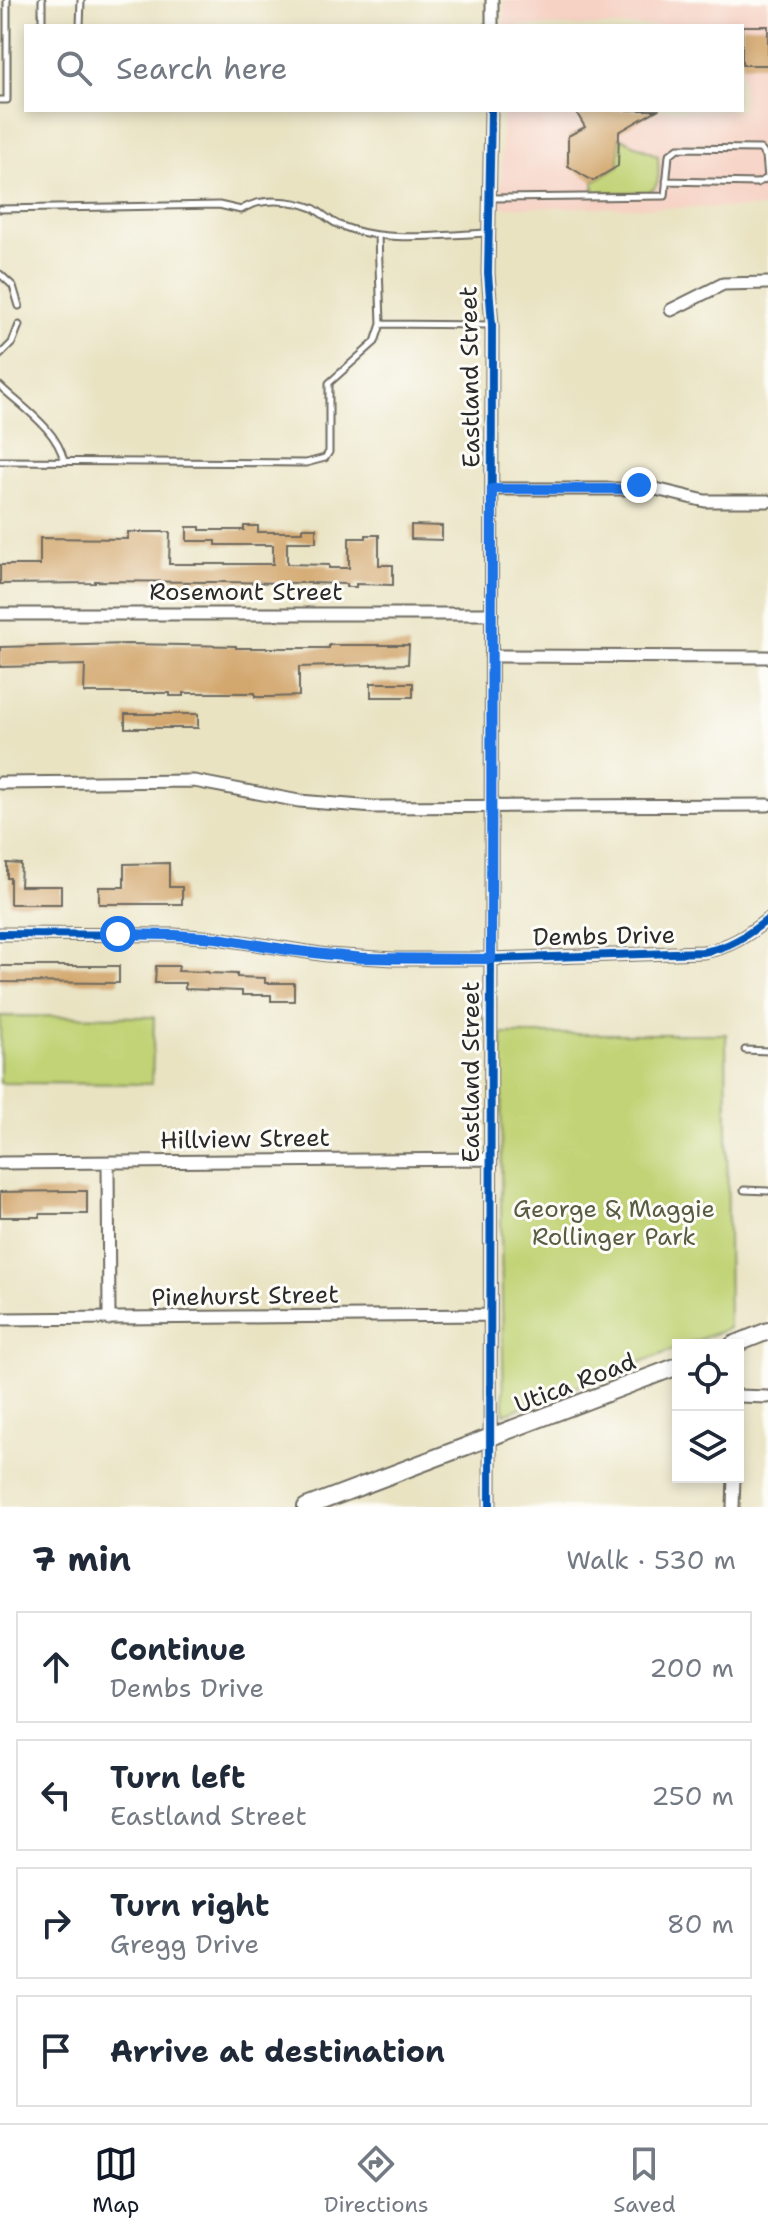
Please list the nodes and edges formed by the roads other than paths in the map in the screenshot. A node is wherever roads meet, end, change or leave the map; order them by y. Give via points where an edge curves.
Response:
1 (7, 0) edge
2 (42, 0) edge
3 (81, 0) edge
4 (492, 0) edge
5 (42, 24) edge
6 (80, 24) edge
7 (492, 24) edge
8 (0, 100) edge
9 (491, 112) edge
10 (666, 181) junction
11 (489, 198) junction
12 (0, 209) edge
13 (489, 233) junction
14 (378, 235) junction
15 (0, 274) edge
16 (768, 283) edge
17 (19, 306) dead end
18 (671, 310) dead end
19 (381, 324) junction
20 (19, 325) dead end
21 (492, 325) junction
22 (0, 355) edge
23 (0, 386) edge
24 (0, 461) edge
25 (64, 461) junction
26 (492, 489) junction
27 (768, 501) edge
28 (0, 614) edge
29 (492, 614) junction
30 (491, 656) junction
31 (768, 657) edge
32 (0, 783) edge
33 (768, 805) edge
34 (491, 807) junction
35 (768, 919) edge
36 (0, 934) edge
37 (491, 959) junction
38 (745, 1050) dead end
39 (768, 1051) edge
40 (490, 1159) junction
41 (0, 1163) edge
42 (108, 1163) junction
43 (744, 1190) dead end
44 (768, 1191) edge
45 (490, 1315) junction
46 (0, 1319) edge
47 (109, 1319) junction
48 (768, 1331) edge
49 (744, 1341) edge
50 (672, 1368) edge
51 (744, 1396) edge
52 (768, 1397) edge
53 (490, 1437) junction
54 (734, 1483) edge
55 (306, 1507) edge
56 (490, 1507) edge
57 (733, 1507) edge

1 - 8 lane via 7,100
2 - 5 lane
3 - 6 lane
4 - 7 street
9 - 11 street, Eastland Street
10 - 10 lane via 669,155 678,148 760,149 766,156 768,178 757,183
10 - 11 lane via 665,196
11 - 13 street, Eastland Street
12 - 14 lane via 219,205 241,210 250,204 285,202
13 - 14 lane
13 - 21 street, Eastland Street
14 - 19 lane
15 - 17 lane via 13,286
16 - 18 street via 723,284
19 - 21 lane
19 - 25 lane via 375,342 329,383 325,458 306,463
20 - 22 lane
21 - 26 street, Eastland Street
23 - 25 lane via 51,433
24 - 25 lane
26 - 27 street via 639,485 705,501
26 - 29 street, Eastland Street
28 - 29 street, Rosemont Street
29 - 30 street, Eastland Street
30 - 31 street
30 - 34 street, Eastland Street
32 - 34 street via 194,781 331,805
33 - 34 street
34 - 37 street, Eastland Street
35 - 37 street, Dembs Drive via 733,944 703,952
36 - 37 street, Dembs Drive via 174,935 327,955
37 - 40 street, Eastland Street
38 - 39 lane
40 - 42 street, Hillview Street
40 - 45 street, Eastland Street
41 - 42 street, Hillview Street
42 - 47 street
43 - 44 lane
45 - 47 street, Pinehurst Street
45 - 53 street, Eastland Street
46 - 47 street, Pinehurst Street
48 - 49 main road
50 - 53 main road, Utica Road
51 - 52 street
53 - 55 main road, Utica Road
53 - 56 street, Eastland Street
54 - 57 street

